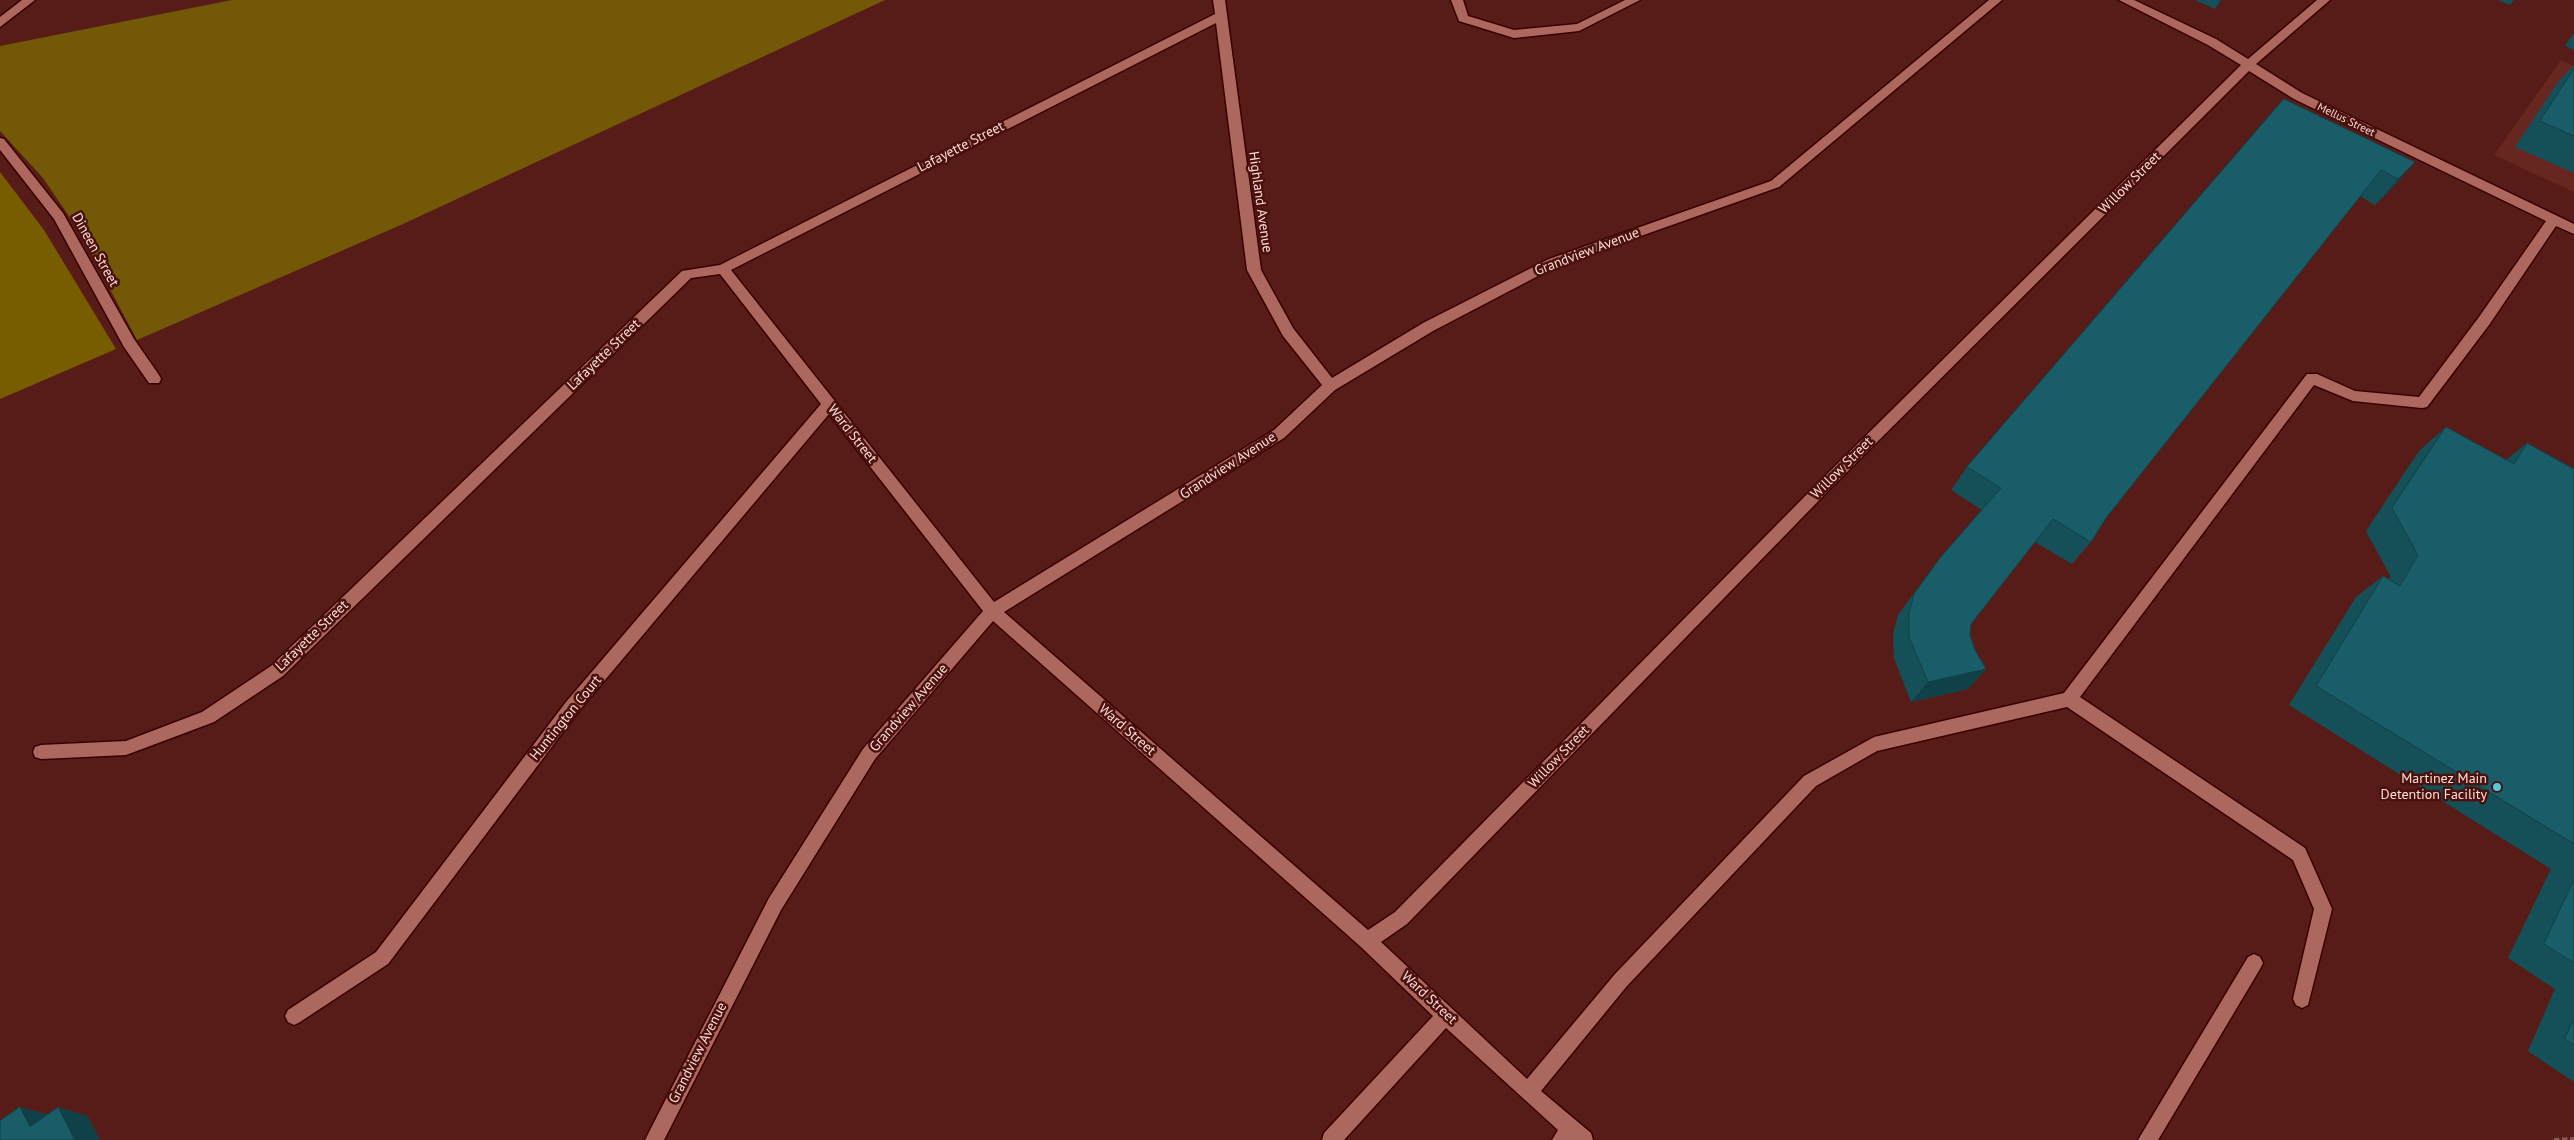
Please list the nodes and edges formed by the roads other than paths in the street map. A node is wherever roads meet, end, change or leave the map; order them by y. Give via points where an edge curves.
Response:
1 (29, 0) edge
2 (1218, 0) edge
3 (1457, 0) edge
4 (1634, 0) edge
5 (1996, 0) edge
6 (2125, 0) edge
7 (2324, 0) edge
8 (1220, 16) junction
9 (0, 22) edge
10 (2249, 64) junction
11 (0, 142) edge
12 (2554, 219) junction
13 (2574, 229) edge
14 (723, 268) junction
15 (154, 379) dead end
16 (1330, 386) junction
17 (829, 405) junction
18 (992, 612) junction
19 (2069, 699) junction
20 (41, 752) dead end
21 (1366, 941) junction
22 (2254, 963) dead end
23 (2302, 999) dead end
24 (1446, 1014) junction
25 (294, 1016) dead end
26 (1528, 1092) junction
27 (1572, 1136) edge
28 (654, 1140) edge
29 (1331, 1140) edge
30 (2147, 1140) edge

1 - 9 street
2 - 8 street, Highland Avenue
3 - 4 street via 1463,18 1514,34 1579,27
5 - 16 street, Grandview Avenue via 1775,184 1554,262 1428,327
6 - 10 street, Mellus Street via 2212,42
7 - 10 street, Willow Street
8 - 14 street, Lafayette Street
8 - 16 street, Highland Avenue via 1254,270 1288,332
10 - 12 street, Mellus Street via 2298,96
10 - 21 street, Willow Street via 1825,485 1401,918
11 - 15 street, Dineen Street via 59,216 129,343
12 - 13 street, Mellus Street
12 - 19 street via 2484,321 2422,403 2354,396 2312,378
14 - 17 street, Ward Street
14 - 20 street, Lafayette Street via 688,274 277,671 208,717 126,748
16 - 18 street, Grandview Avenue via 1279,434
17 - 18 street, Ward Street
17 - 25 street, Huntington Court via 572,707 382,958
18 - 21 street, Ward Street
18 - 28 street, Grandview Avenue via 869,754 775,904
19 - 23 street via 2299,854 2323,909
19 - 26 street via 1874,744 1810,781 1621,980
21 - 24 street, Ward Street
22 - 30 street
24 - 26 street, Ward Street
24 - 29 street
26 - 27 street, Ward Street

